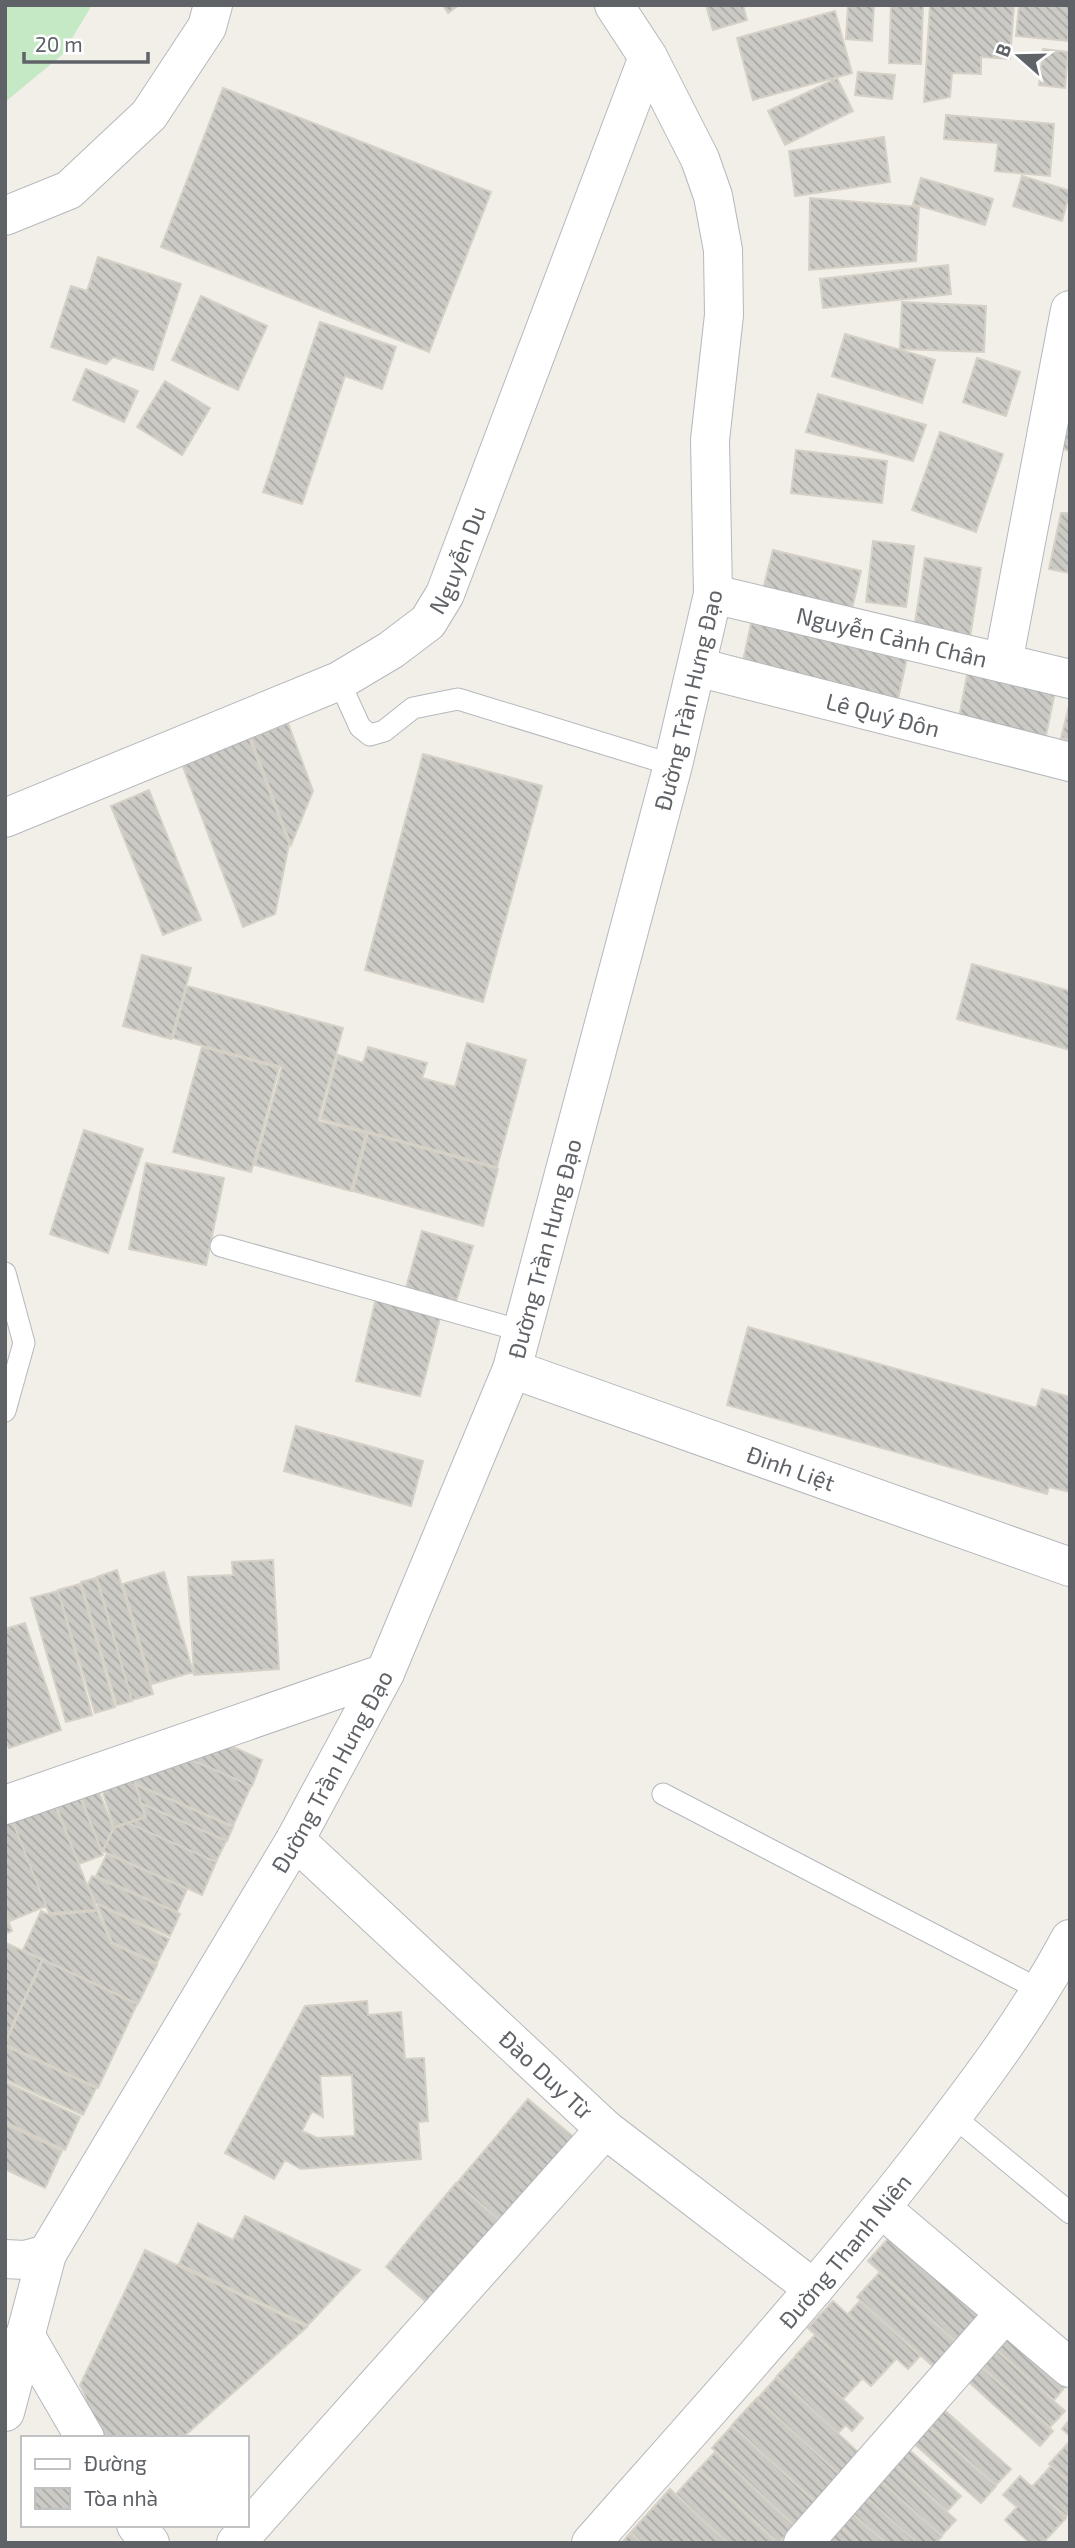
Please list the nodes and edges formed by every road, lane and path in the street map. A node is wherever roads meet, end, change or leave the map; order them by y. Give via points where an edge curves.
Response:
1 (213, 5) edge
2 (614, 5) edge
3 (648, 57) junction
4 (5, 216) edge
5 (1070, 310) edge
6 (713, 594) junction
7 (1003, 663) junction
8 (697, 667) junction
9 (1070, 679) edge
10 (339, 681) junction
11 (1070, 762) edge
12 (673, 765) junction
13 (5, 818) edge
14 (221, 1246) dead end
15 (5, 1273) edge
16 (522, 1331) junction
17 (512, 1369) junction
18 (5, 1411) edge
19 (1070, 1567) edge
20 (385, 1673) junction
21 (663, 1794) dead end
22 (6, 1803) edge
23 (295, 1840) junction
24 (1070, 1939) edge
25 (1042, 1992) junction
26 (953, 2116) junction
27 (604, 2129) junction
28 (881, 2208) junction
29 (1070, 2213) edge
30 (47, 2254) junction
31 (5, 2259) edge
32 (814, 2289) junction
33 (1005, 2313) junction
34 (25, 2335) junction
35 (1070, 2368) edge
36 (5, 2413) edge
37 (84, 2436) edge
38 (138, 2527) edge
39 (150, 2543) edge
40 (236, 2543) edge
41 (591, 2543) edge
42 (803, 2543) edge

1 - 4 street via 207,27 149,115 69,190
2 - 3 street, Đường Trần Hưng Đạo
3 - 6 street, Đường Trần Hưng Đạo via 700,159 713,196 723,250 724,314 710,440
3 - 10 street, Nguyễn Du via 445,594 428,622
5 - 7 street
6 - 7 street, Nguyễn Cảnh Chân
6 - 8 street, Đường Trần Hưng Đạo
7 - 9 street, Nguyễn Cảnh Chân
8 - 11 street, Lê Quý Đôn
8 - 12 street, Đường Trần Hưng Đạo
10 - 12 lane via 360,727 370,735 384,732 412,708 458,699
10 - 13 street, Nguyễn Du
12 - 16 street, Đường Trần Hưng Đạo
14 - 16 lane
15 - 18 lane via 24,1343
16 - 17 street, Đường Trần Hưng Đạo
17 - 19 street, Đinh Liệt
17 - 20 street, Đường Trần Hưng Đạo
20 - 22 street
20 - 23 street, Đường Trần Hưng Đạo
21 - 25 lane
23 - 27 street, Đào Duy Từ
23 - 30 street, Đường Trần Hưng Đạo
24 - 25 street, Đường Thanh Niên
25 - 26 street, Đường Thanh Niên
26 - 28 street, Đường Thanh Niên
26 - 29 lane
27 - 32 street, Đào Duy Từ
27 - 40 street
28 - 32 street, Đường Thanh Niên
28 - 33 street
30 - 31 street
30 - 34 street, Đường Trần Hưng Đạo
32 - 41 street, Đường Thanh Niên
33 - 35 street
33 - 42 street
34 - 36 street, Đường Trần Hưng Đạo
34 - 37 street
38 - 39 street

